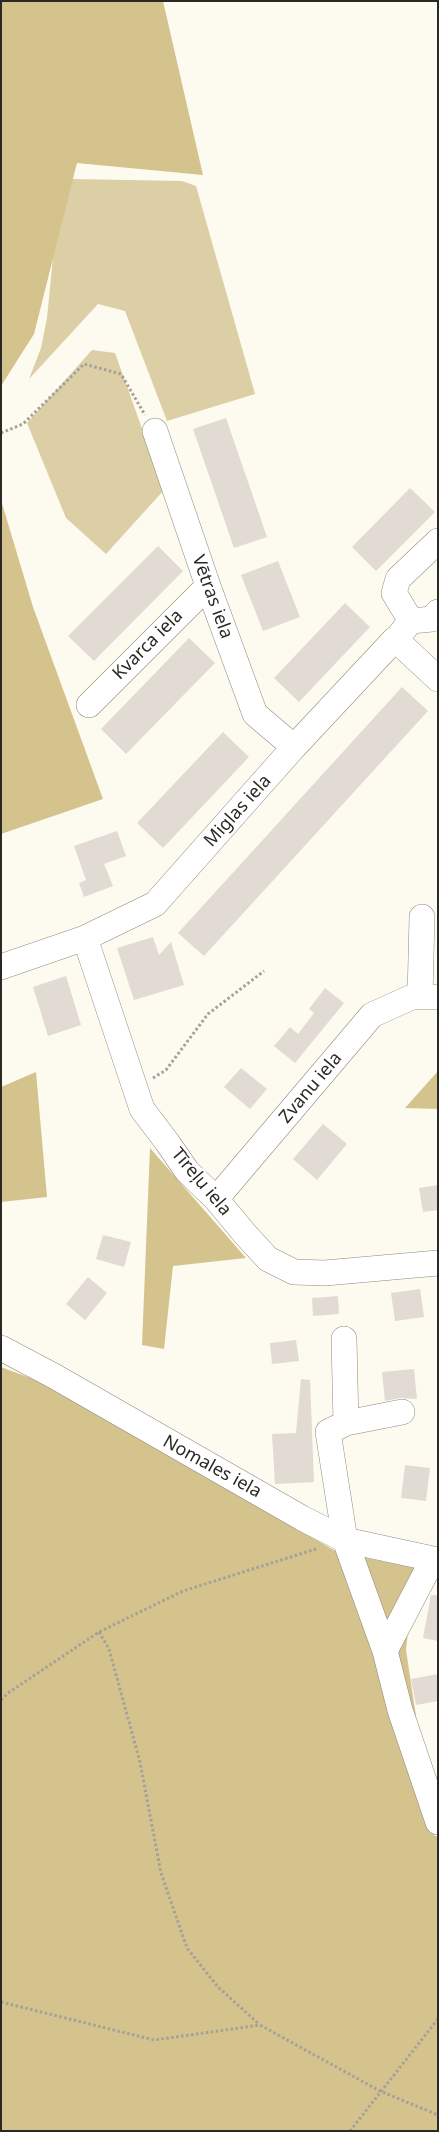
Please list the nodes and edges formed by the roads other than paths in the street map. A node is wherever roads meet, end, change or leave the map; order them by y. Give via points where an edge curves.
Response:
1 (155, 431) road end
2 (438, 541) edge
3 (208, 586) junction
4 (438, 612) edge
5 (412, 621) junction
6 (395, 639) junction
7 (438, 679) edge
8 (89, 705) dead end
9 (294, 747) junction
10 (422, 917) dead end
11 (85, 938) junction
12 (1, 967) edge
13 (429, 997) edge
14 (216, 1199) junction
15 (438, 1263) edge
16 (344, 1339) dead end
17 (2, 1349) edge
18 (402, 1412) dead end
19 (346, 1422) junction
20 (344, 1540) junction
21 (435, 1559) edge
22 (385, 1651) junction
23 (438, 1822) edge

1 - 3 street, Vētras iela
2 - 5 street via 398,579 394,593
3 - 8 street, Kvarca iela
3 - 9 street, Vētras iela via 255,714
4 - 5 street via 432,619
5 - 6 street, Miglas iela
6 - 7 street
6 - 9 street, Miglas iela
9 - 11 street, Miglas iela via 155,904
10 - 13 street, Zvanu iela
11 - 12 street, Miglas iela
11 - 14 street, Tīreļu iela via 142,1109 187,1171
13 - 14 street, Zvanu iela via 412,997 372,1015
14 - 15 street, Tīreļu iela via 268,1259 294,1272 325,1273
16 - 19 street
17 - 20 street, Nomales iela
18 - 19 street
19 - 20 street via 328,1432
20 - 21 street, Nomales iela
20 - 22 street
21 - 22 street
22 - 23 street via 400,1710

